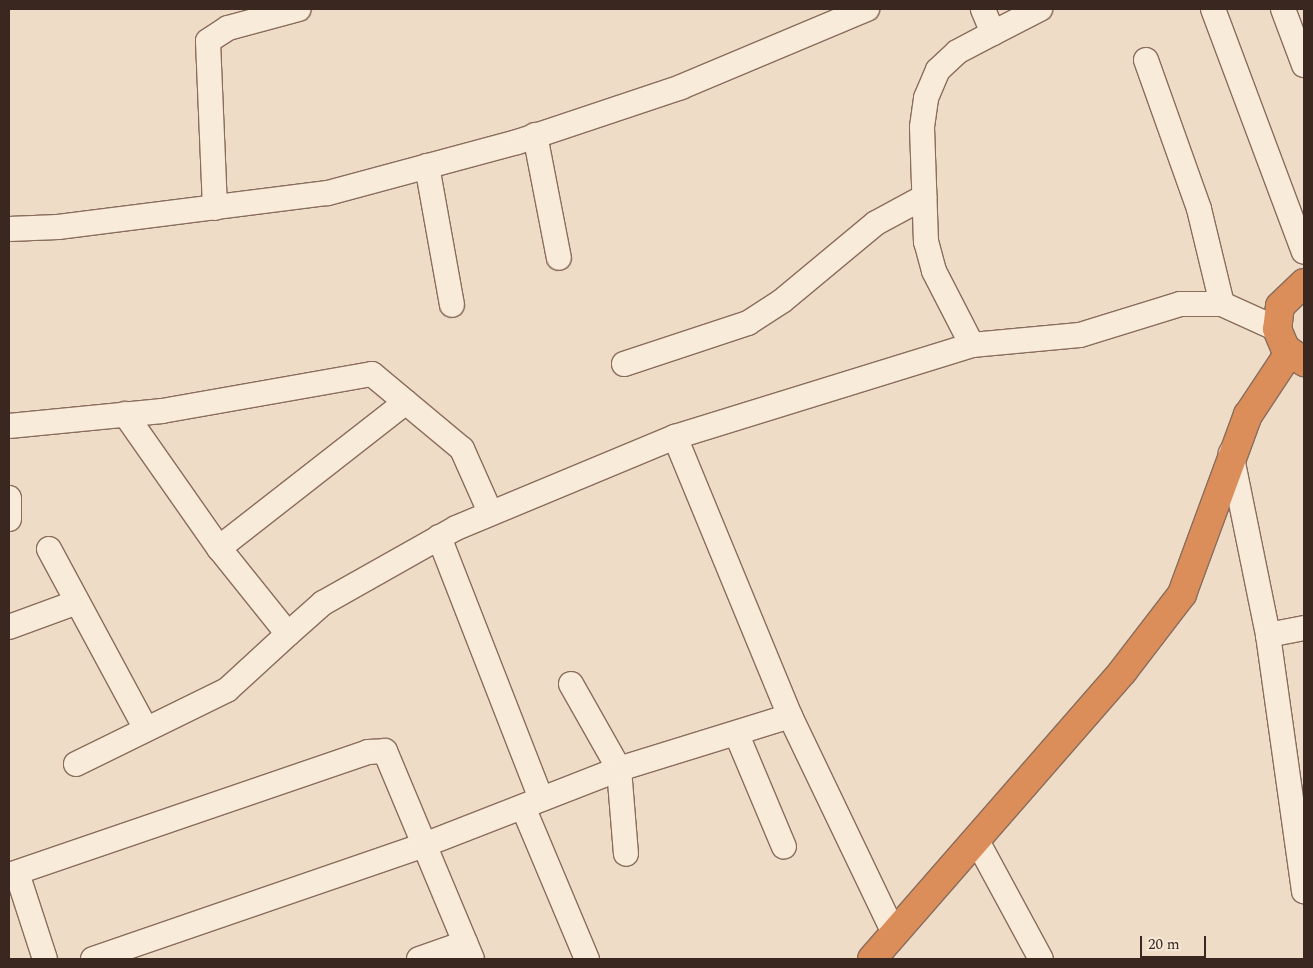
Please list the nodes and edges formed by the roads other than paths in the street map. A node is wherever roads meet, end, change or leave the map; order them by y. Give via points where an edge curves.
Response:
1 (299, 9) edge
2 (983, 9) edge
3 (1040, 9) edge
4 (1213, 9) edge
5 (1283, 9) edge
6 (855, 11) edge
7 (993, 33) junction
8 (1146, 60) dead end
9 (1304, 65) edge
10 (535, 135) junction
11 (427, 166) junction
12 (924, 197) junction
13 (216, 208) junction
14 (9, 228) edge
15 (1304, 252) edge
16 (559, 258) dead end
17 (1304, 283) edge
18 (1222, 304) junction
19 (452, 305) dead end
20 (1277, 329) junction
21 (972, 345) junction
22 (1297, 357) edge
23 (624, 364) dead end
24 (406, 402) junction
25 (125, 414) junction
26 (9, 426) edge
27 (674, 437) junction
28 (1231, 453) junction
29 (9, 498) edge
30 (490, 512) junction
31 (9, 519) edge
32 (439, 537) junction
33 (219, 548) junction
34 (49, 549) dead end
35 (77, 602) junction
36 (9, 626) edge
37 (1304, 628) edge
38 (288, 634) junction
39 (1268, 635) junction
40 (571, 684) dead end
41 (790, 716) junction
42 (146, 729) junction
43 (737, 734) junction
44 (76, 764) dead end
45 (619, 769) junction
46 (1296, 784) edge
47 (532, 802) junction
48 (976, 839) junction
49 (424, 846) junction
50 (784, 847) dead end
51 (626, 854) dead end
52 (13, 874) edge
53 (1304, 891) edge
54 (469, 951) edge
55 (881, 951) edge
56 (45, 959) edge
57 (94, 959) edge
58 (419, 959) edge
59 (587, 959) edge
60 (1041, 959) edge

1 - 13 street via 228,28 208,42
2 - 7 street
3 - 7 street
4 - 15 street
5 - 9 street
6 - 10 street via 681,87
7 - 12 street via 958,52 938,70 926,98
8 - 18 street via 1199,209
10 - 11 street
10 - 16 street
11 - 13 street via 328,193
11 - 19 street
12 - 21 street via 926,242 934,271
12 - 23 street via 876,223 782,302 748,323
13 - 14 street
17 - 20 highway via 1280,306
18 - 20 street
18 - 21 street via 1180,304 1052,340
20 - 22 highway
21 - 27 street
22 - 28 highway via 1248,415
24 - 25 street via 378,376 363,374
24 - 30 street via 462,449
24 - 33 street
25 - 26 street
25 - 33 street
27 - 30 street
27 - 41 street
28 - 39 street
28 - 48 highway via 1182,594 1123,671
29 - 31 street
30 - 32 street
32 - 38 street via 323,603
32 - 47 street
33 - 38 street
34 - 35 street
35 - 36 street
35 - 42 street
37 - 39 street
38 - 42 street via 227,690
39 - 46 street
40 - 45 street
41 - 43 street
41 - 55 street
42 - 44 street
43 - 45 street
43 - 50 street
45 - 47 street
45 - 51 street
46 - 53 street
47 - 49 street
47 - 59 street
48 - 55 highway
48 - 60 street
49 - 52 street via 392,761 380,750
49 - 54 street
49 - 57 street
52 - 56 street
54 - 58 street

